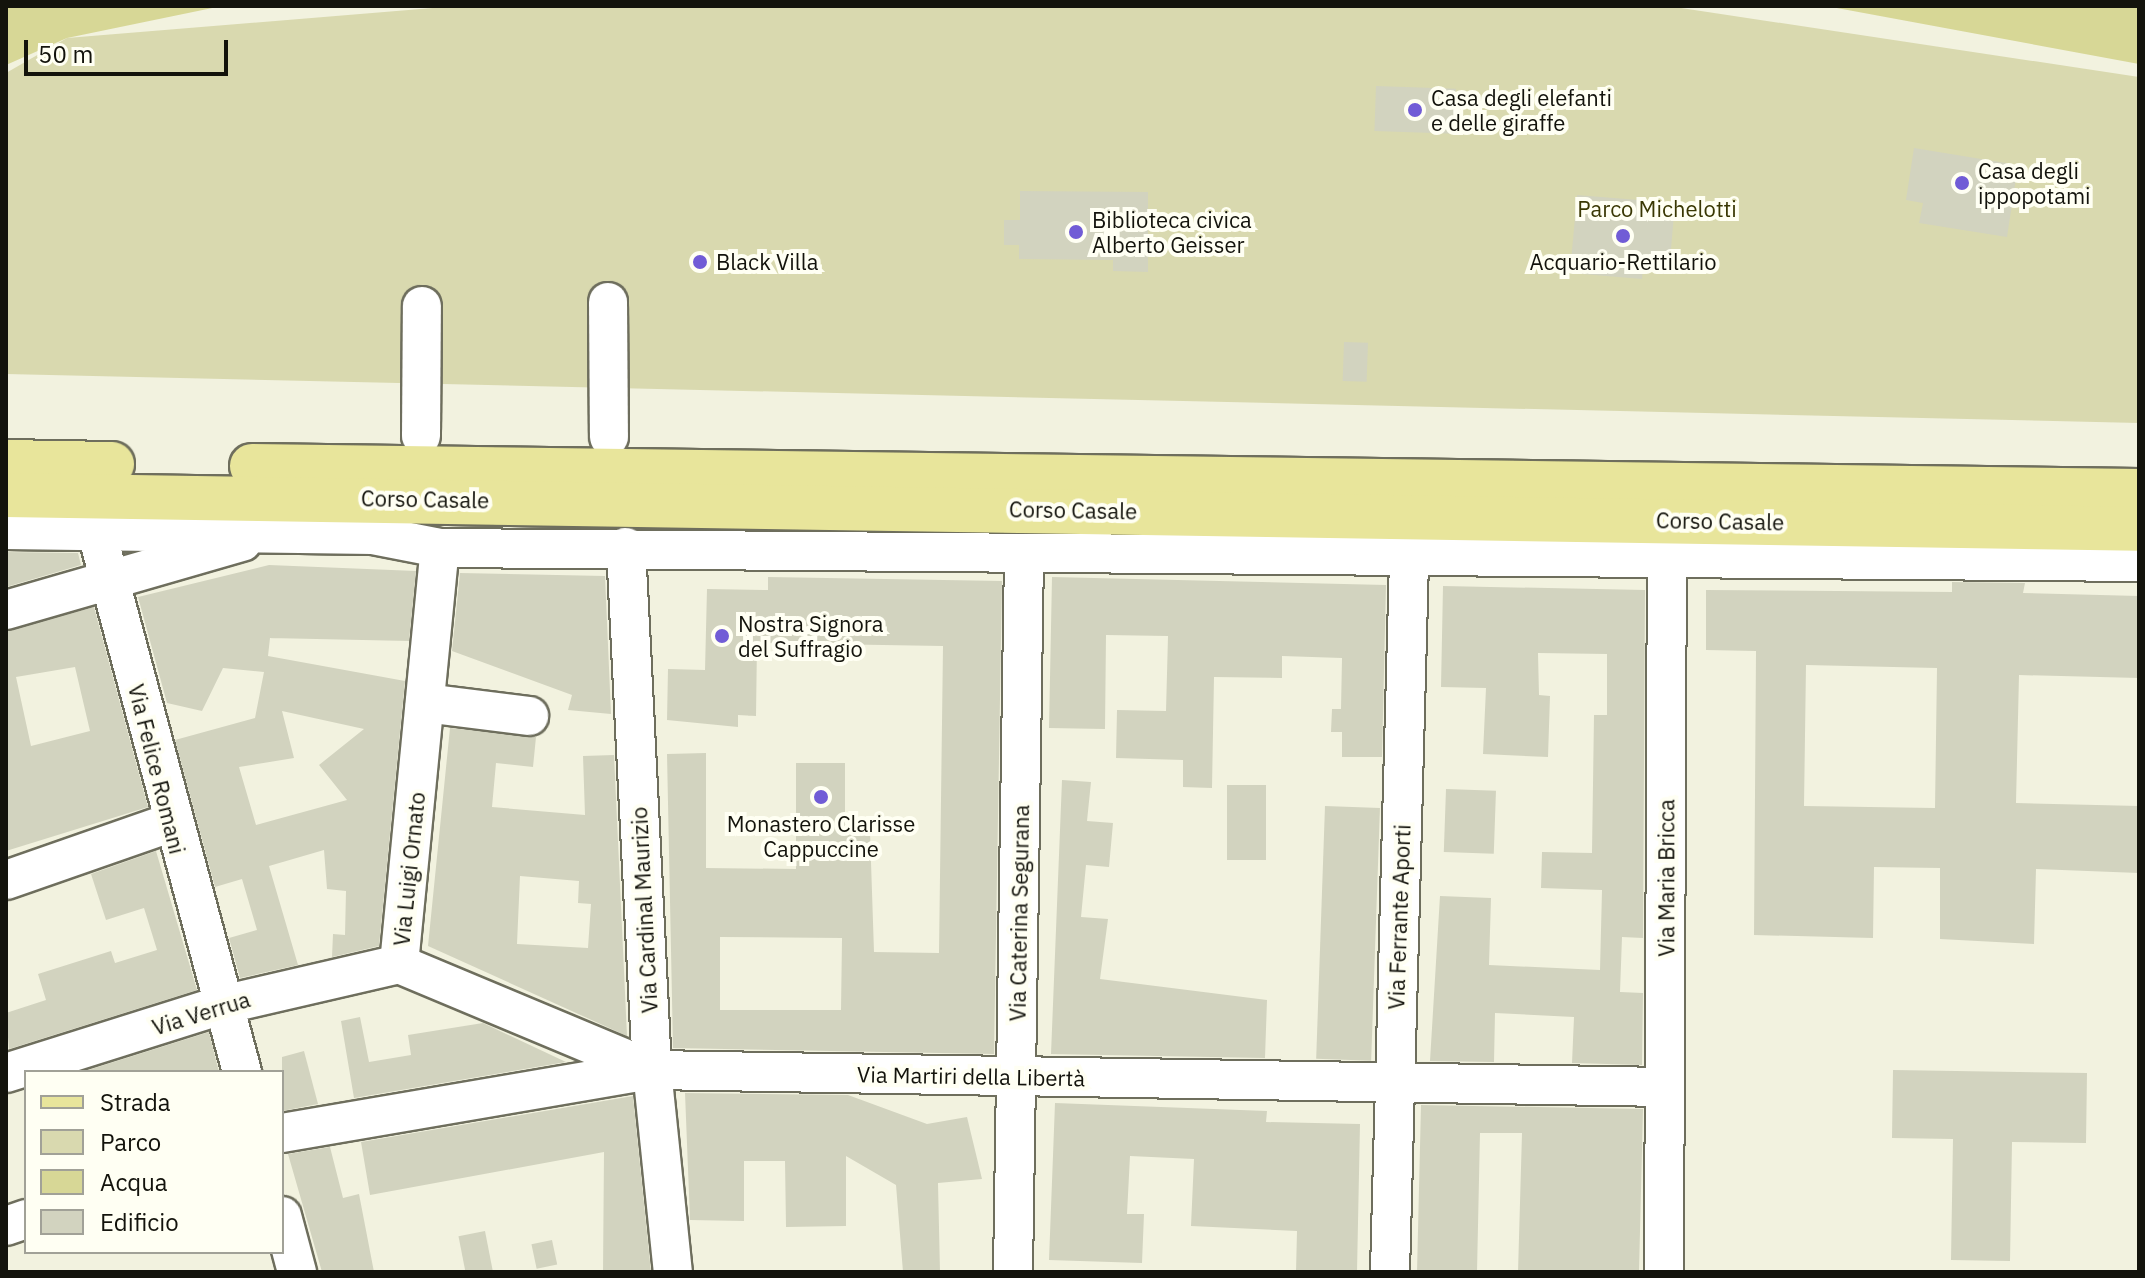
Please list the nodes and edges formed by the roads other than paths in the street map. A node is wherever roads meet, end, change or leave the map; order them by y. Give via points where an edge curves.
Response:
1 (608, 302) dead end
2 (422, 306) dead end
3 (421, 436) dead end
4 (609, 437) dead end
5 (6, 462) edge
6 (2139, 491) edge
7 (6, 495) edge
8 (87, 495) junction
9 (354, 498) junction
10 (1667, 522) junction
11 (2139, 529) edge
12 (6, 530) edge
13 (274, 531) junction
14 (626, 547) junction
15 (440, 548) junction
16 (1024, 553) junction
17 (1409, 561) junction
18 (2139, 562) edge
19 (110, 582) junction
20 (6, 610) edge
21 (425, 703) junction
22 (529, 716) dead end
23 (170, 823) junction
24 (6, 880) edge
25 (399, 964) junction
26 (222, 1005) junction
27 (241, 1070) edge
28 (652, 1070) junction
29 (6, 1073) edge
30 (1017, 1076) junction
31 (1665, 1087) junction
32 (1394, 1088) junction
33 (284, 1133) edge
34 (284, 1223) edge
35 (297, 1272) edge
36 (673, 1272) edge
37 (1013, 1272) edge
38 (1390, 1272) edge
39 (1664, 1272) edge

1 - 4 street
2 - 3 street
5 - 8 main road, Corso Casale
6 - 10 main road, Corso Casale
7 - 8 main road, Corso Casale
8 - 9 main road, Corso Casale
8 - 10 main road, Corso Casale
8 - 12 street, Corso Casale
8 - 13 street, Corso Casale
8 - 19 street, Via Felice Romani
9 - 10 main road, Corso Casale
9 - 15 street
10 - 11 main road, Corso Casale
10 - 17 street, Corso Casale
10 - 18 street, Corso Casale
10 - 31 street, Via Maria Bricca
13 - 15 street, Corso Casale via 373,535
13 - 19 street, Corso Casale
14 - 15 street, Corso Casale
14 - 16 street, Corso Casale
14 - 28 street, Via Cardinal Maurizio
15 - 21 street, Via Luigi Ornato
16 - 17 street, Corso Casale
16 - 30 street, Via Caterina Segurana
17 - 32 street, Via Ferrante Aporti
19 - 20 street, Corso Casale
19 - 23 street, Via Felice Romani
21 - 22 street
21 - 25 street, Via Luigi Ornato
23 - 24 street
23 - 26 street, Via Felice Romani
25 - 26 street, Via Verrua
25 - 28 street, Via Luigi Ornato
26 - 27 street, Via Felice Romani
26 - 29 street, Via Verrua
28 - 30 street, Via Martiri della Libertà
28 - 33 street, Via Martiri della Libertà
28 - 36 street, Via Cardinal Maurizio
30 - 32 street, Via Martiri della Libertà
30 - 37 street, Via Caterina Segurana
31 - 32 street, Via Martiri della Libertà
31 - 39 street, Via Maria Bricca
32 - 38 street, Via Ferrante Aporti
34 - 35 street

